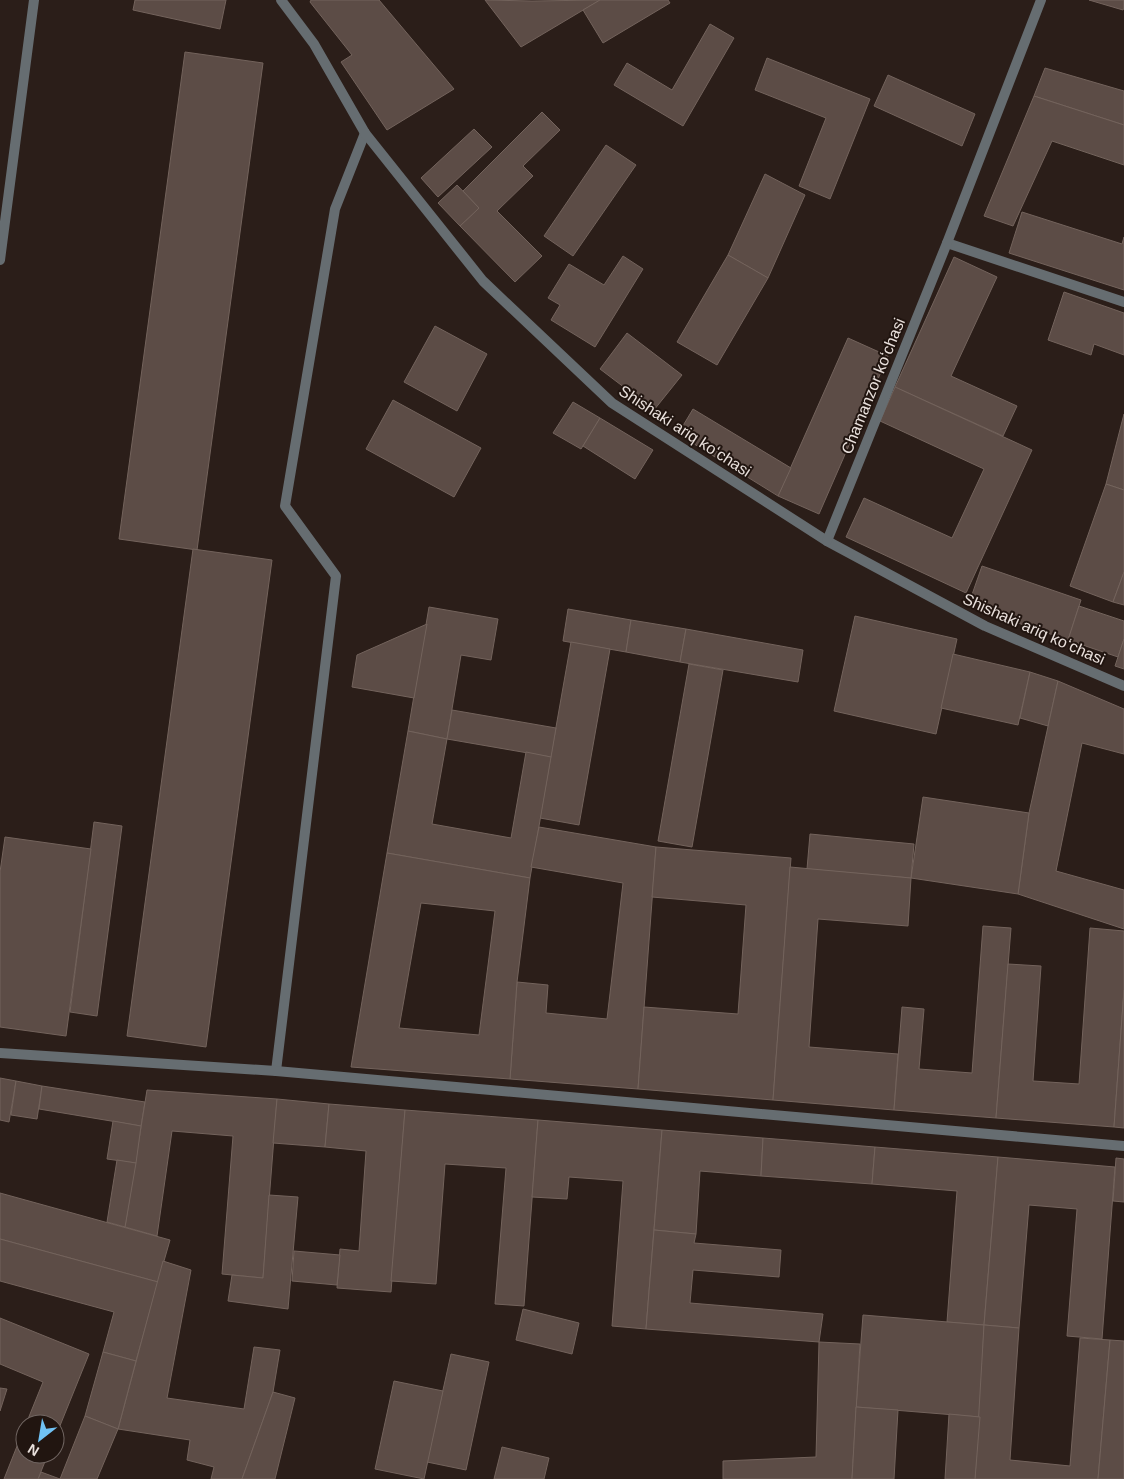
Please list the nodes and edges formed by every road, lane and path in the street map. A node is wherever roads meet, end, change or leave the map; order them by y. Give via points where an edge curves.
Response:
1 (34, 0) edge
2 (282, 0) edge
3 (1041, 0) edge
4 (364, 133) junction
5 (947, 243) junction
6 (0, 260) edge
7 (1124, 302) edge
8 (827, 541) junction
9 (1124, 686) edge
10 (0, 1053) edge
11 (276, 1071) junction
12 (1124, 1146) edge

1 - 6 street
2 - 4 street, Shishaki ariq koʻchasi via 314,44
3 - 5 street, Chamanzor koʻchasi
4 - 8 street, Shishaki ariq koʻchasi via 483,281 612,402
4 - 11 street via 335,209 285,506 336,576
5 - 7 street
5 - 8 street, Chamanzor koʻchasi
8 - 9 street, Shishaki ariq koʻchasi via 985,626
10 - 11 street
11 - 12 street

